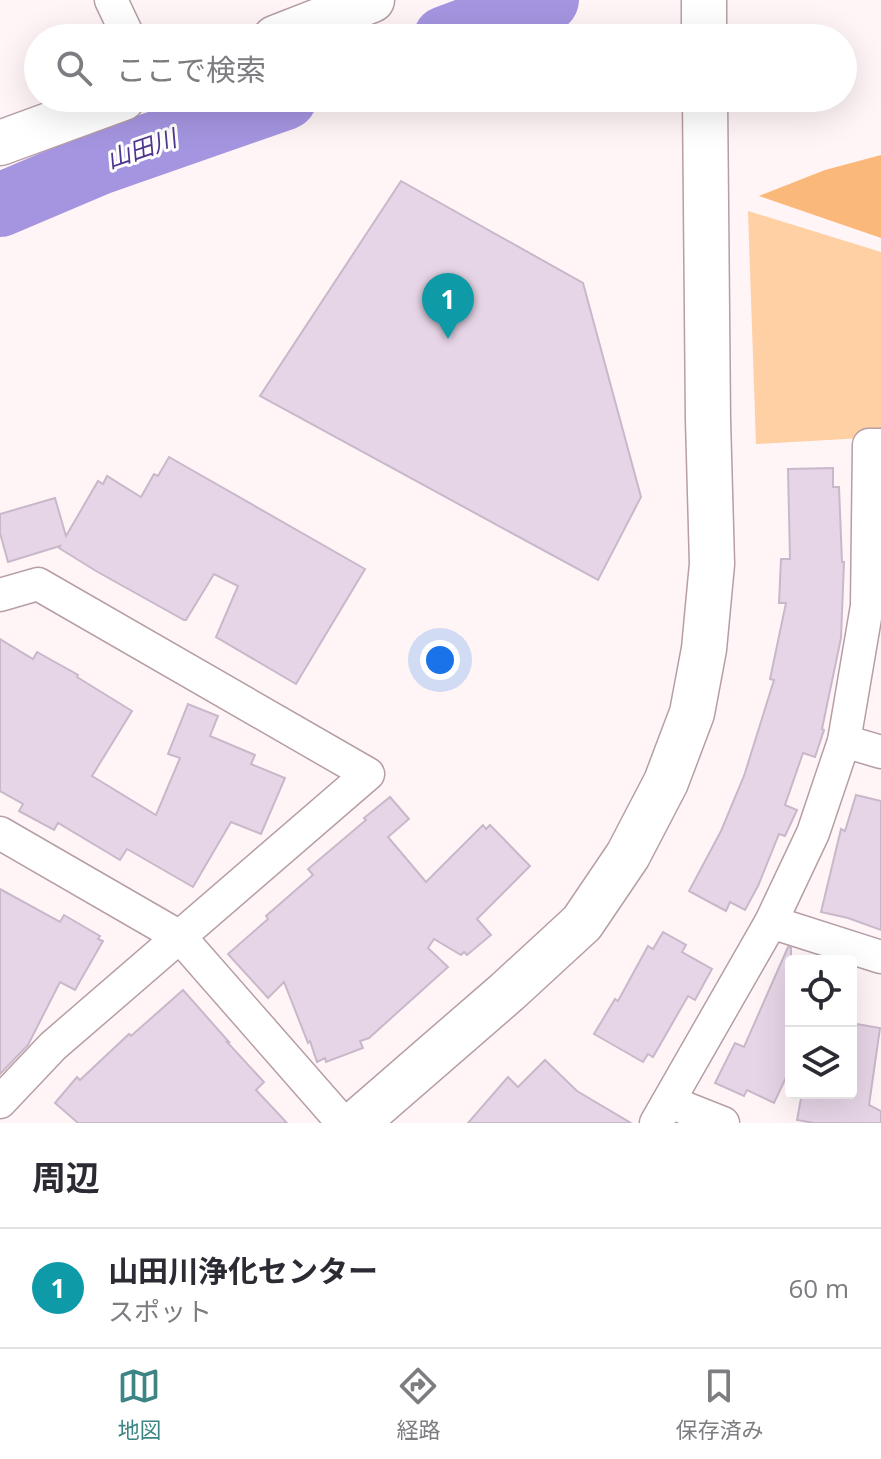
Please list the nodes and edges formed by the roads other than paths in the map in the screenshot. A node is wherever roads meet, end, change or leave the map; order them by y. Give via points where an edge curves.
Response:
1 (111, 0) edge
2 (372, 0) edge
3 (704, 0) edge
4 (122, 24) edge
5 (311, 24) edge
6 (704, 24) edge
7 (85, 112) edge
8 (705, 112) edge
9 (0, 143) edge
10 (881, 445) edge
11 (0, 595) edge
12 (844, 741) junction
13 (881, 752) edge
14 (0, 833) edge
15 (771, 922) junction
16 (180, 937) junction
17 (881, 957) edge
18 (0, 1102) edge
19 (663, 1112) edge
20 (343, 1123) edge
21 (356, 1123) edge
22 (723, 1123) edge

1 - 4 street
2 - 5 main road
3 - 6 main road
7 - 9 main road
8 - 21 main road via 712,564 692,713 635,843 582,923
10 - 12 street via 869,445 867,606
11 - 16 street via 38,584 368,774
12 - 13 street
12 - 15 street via 813,833
14 - 16 street
15 - 17 street
15 - 19 street
16 - 18 street via 53,1046
16 - 20 street
19 - 22 street

